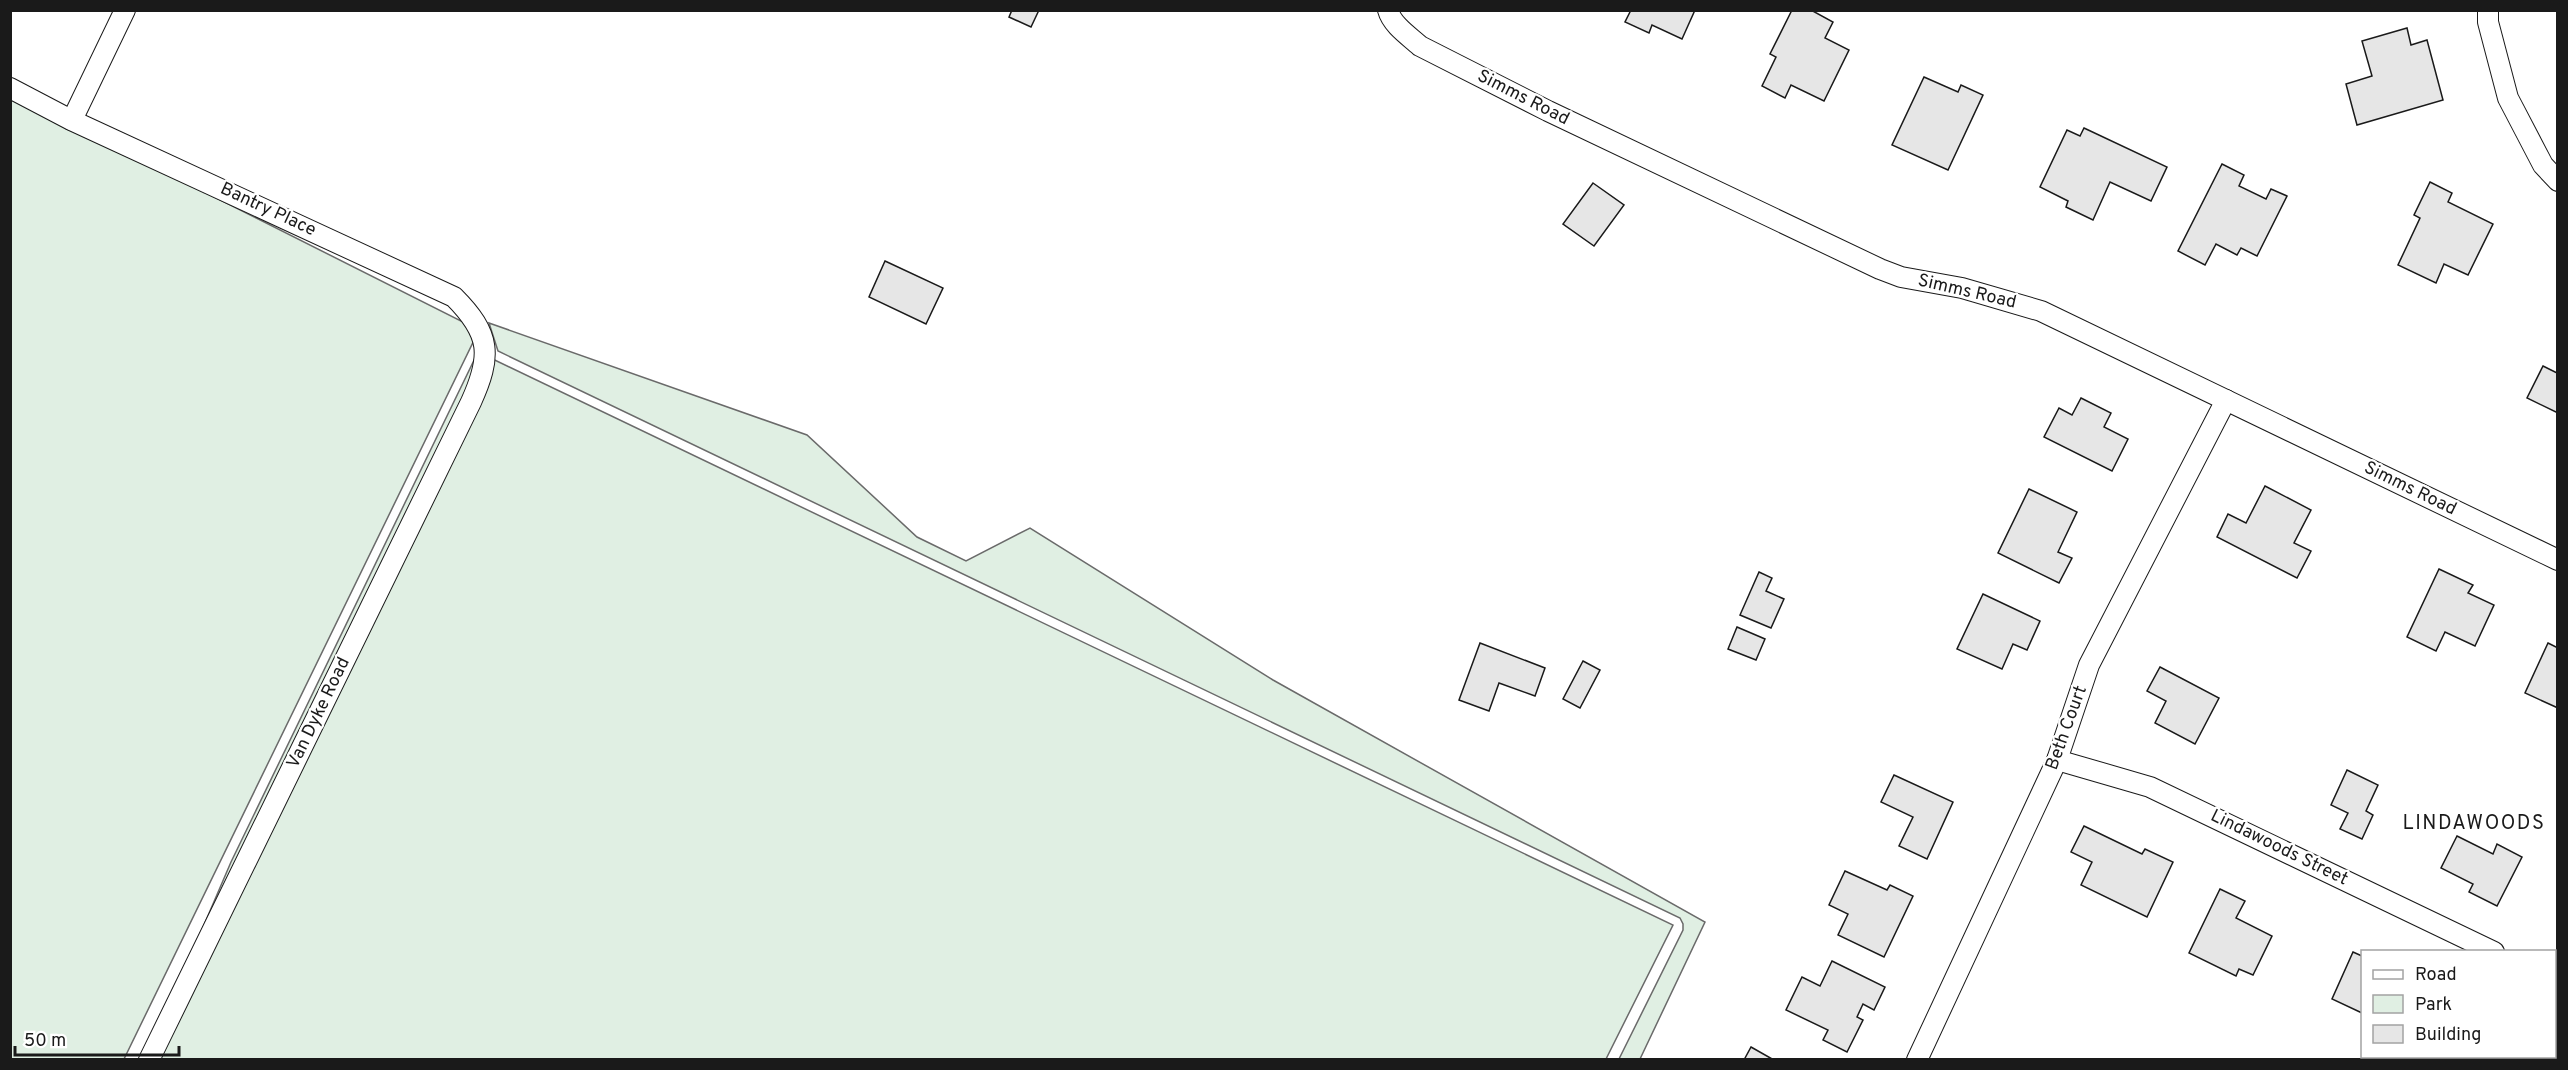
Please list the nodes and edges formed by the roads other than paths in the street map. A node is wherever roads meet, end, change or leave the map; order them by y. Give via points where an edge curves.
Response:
1 (126, 10) edge
2 (1388, 10) edge
3 (2488, 10) edge
4 (10, 88) edge
5 (72, 120) junction
6 (2558, 181) edge
7 (485, 366) joint
8 (2226, 400) junction
9 (2558, 560) edge
10 (2057, 760) junction
11 (2492, 950) edge
12 (149, 1059) edge
13 (1917, 1059) edge

1 - 5 street
2 - 8 street, Simms Road via 1404,33 1420,46 1880,269 2041,311
3 - 6 street via 2508,98 2543,165
4 - 5 street, Bantry Place
5 - 7 street, Bantry Place via 454,297 476,322 485,347
7 - 12 street, Van Dyke Road via 471,402
8 - 9 street, Simms Road
8 - 10 street, Beth Court via 2089,665
10 - 11 street, Lindawoods Street via 2150,787
10 - 13 street, Beth Court

